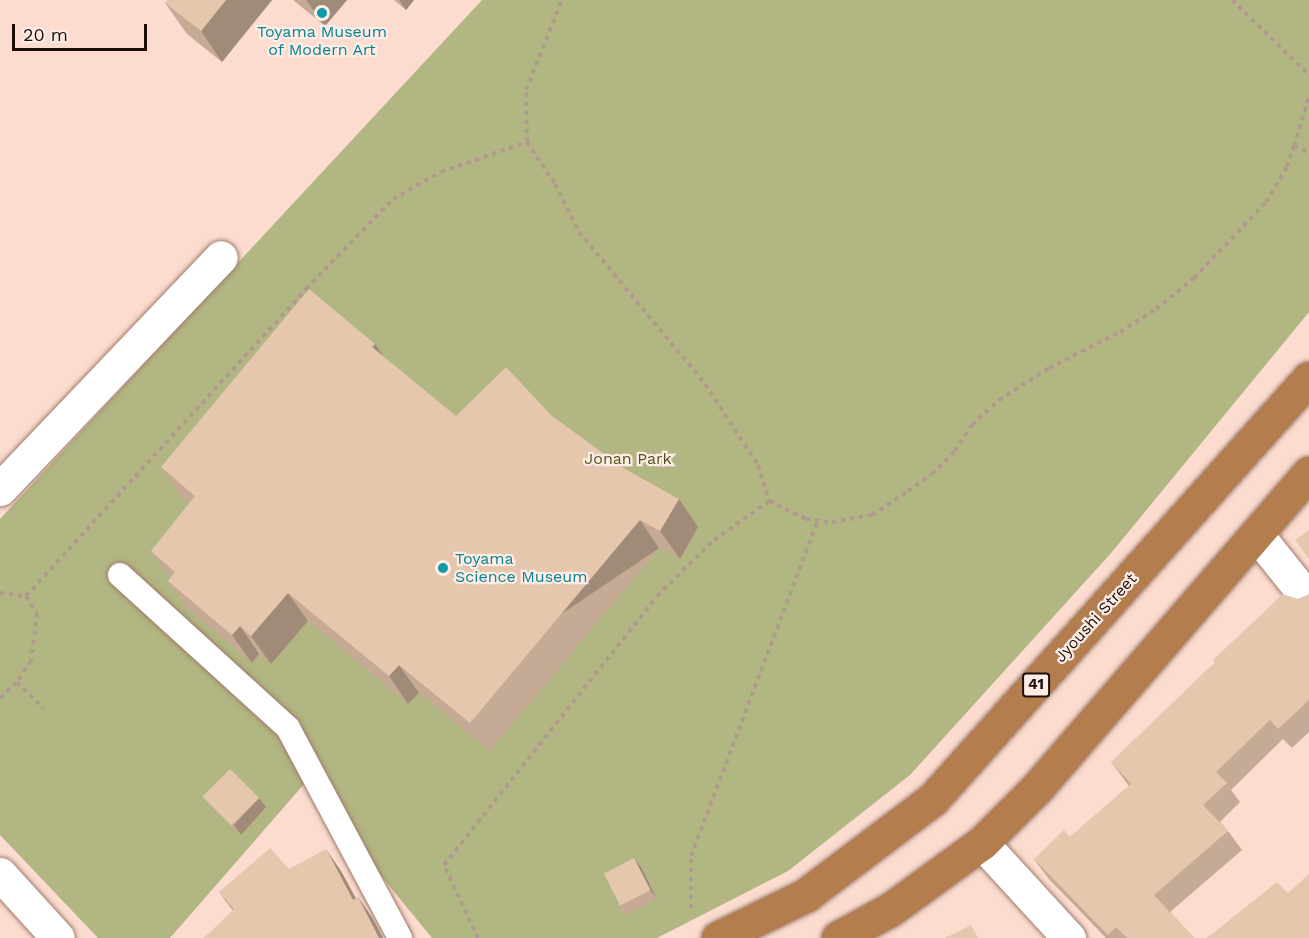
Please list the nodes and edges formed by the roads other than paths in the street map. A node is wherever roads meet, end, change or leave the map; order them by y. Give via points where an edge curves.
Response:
1 (221, 257) dead end
2 (1309, 378) edge
3 (1309, 473) edge
4 (0, 489) edge
5 (1257, 535) junction
6 (120, 575) dead end
7 (1309, 600) edge
8 (982, 843) junction
9 (0, 874) edge
10 (58, 938) edge
11 (400, 938) edge
12 (718, 938) edge
13 (838, 938) edge
14 (1069, 938) edge

1 - 4 street
2 - 12 highway, Jyoushi Street / 41 via 933,799 806,895
3 - 5 highway
5 - 7 street
5 - 8 highway via 1037,788
6 - 11 lane via 288,728
8 - 13 highway via 891,909
8 - 14 street
9 - 10 street

